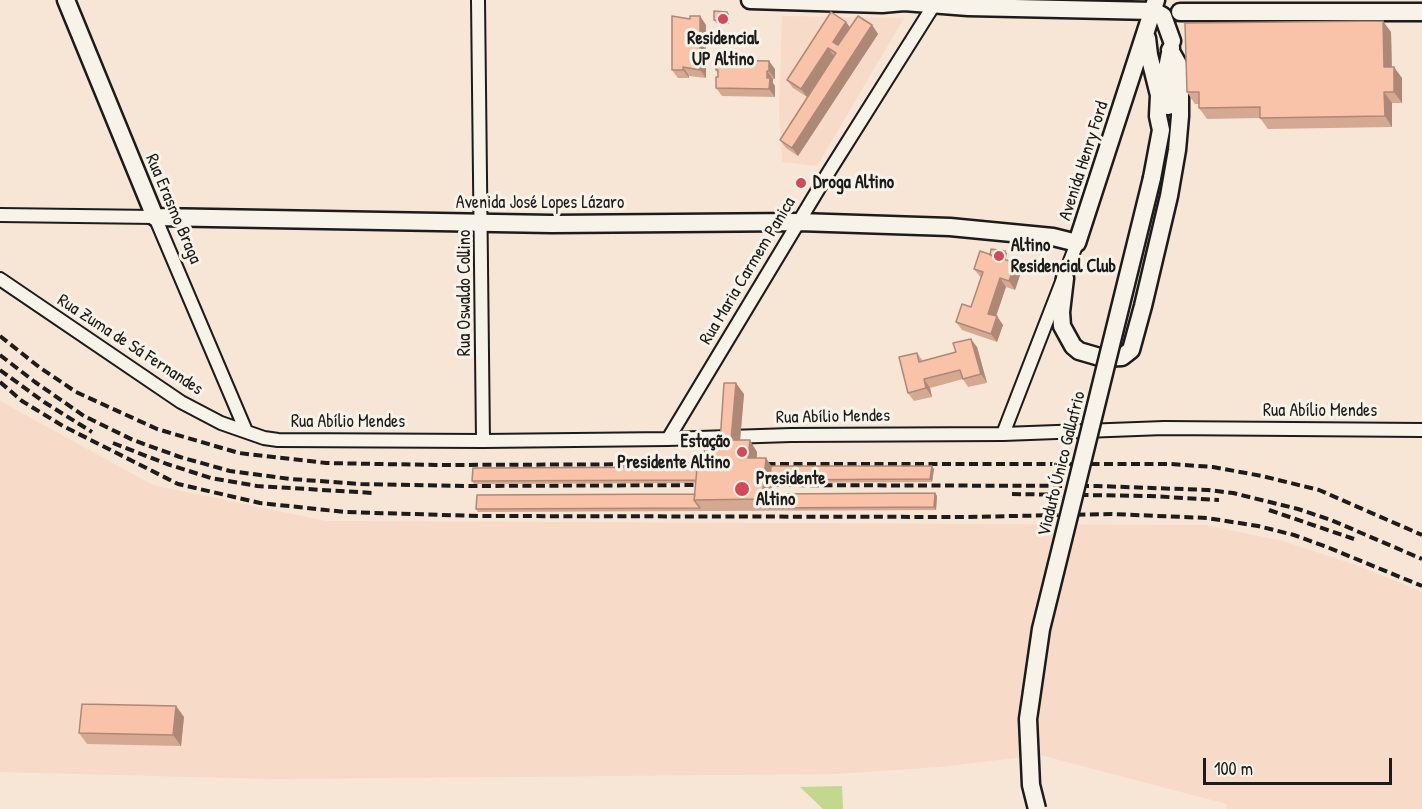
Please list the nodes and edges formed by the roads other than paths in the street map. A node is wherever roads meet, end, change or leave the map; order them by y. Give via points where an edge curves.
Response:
1 (66, 0) edge
2 (478, 0) edge
3 (750, 0) edge
4 (797, 1) edge
5 (936, 2) edge
6 (1176, 6) edge
7 (1422, 12) edge
8 (1151, 17) edge
9 (1171, 46) junction
10 (1161, 130) junction
11 (0, 216) edge
12 (155, 217) junction
13 (482, 222) junction
14 (799, 222) junction
15 (1077, 243) junction
16 (1065, 278) junction
17 (0, 279) edge
18 (1422, 430) edge
19 (246, 431) junction
20 (1004, 434) junction
21 (668, 439) junction
22 (483, 441) junction
23 (1037, 809) edge

1 - 12 street, Rua Erasmo Braga
2 - 13 street, Rua Oswaldo Collino
3 - 4 street
4 - 5 street
5 - 8 street via 1132,12
5 - 14 street, Rua Maria Carmem Panica
6 - 7 street
6 - 9 street, Viaduto Único Gallafrio
8 - 9 street via 1163,16
8 - 10 street, Viaduto Único Gallafrio via 1149,56 1160,95
8 - 15 street, Avenida Henry Ford
9 - 10 street, Viaduto Único Gallafrio via 1166,73 1168,119
9 - 16 street via 1180,81 1177,150 1170,196 1131,350 1122,357 1103,358 1073,346 1062,326
10 - 23 street, Viaduto Único Gallafrio, bridge via 1041,629 1028,719 1031,785
11 - 12 street, Avenida José Lopes Lázaro
12 - 13 street, Avenida José Lopes Lázaro
12 - 19 street, Rua Erasmo Braga
13 - 14 street, Avenida José Lopes Lázaro
13 - 22 street, Rua Oswaldo Collino
14 - 15 street, Avenida José Lopes Lázaro via 950,227
14 - 21 street, Rua Maria Carmem Panica
15 - 16 street, Avenida Henry Ford
16 - 20 street, Avenida Henry Ford
17 - 19 street, Rua Zuma de Sá Fernandes via 181,402
18 - 20 street, Rua Abílio Mendes via 1164,428
19 - 22 street, Rua Abílio Mendes via 264,438 299,441
20 - 21 street, Rua Abílio Mendes
21 - 22 street, Rua Abílio Mendes

